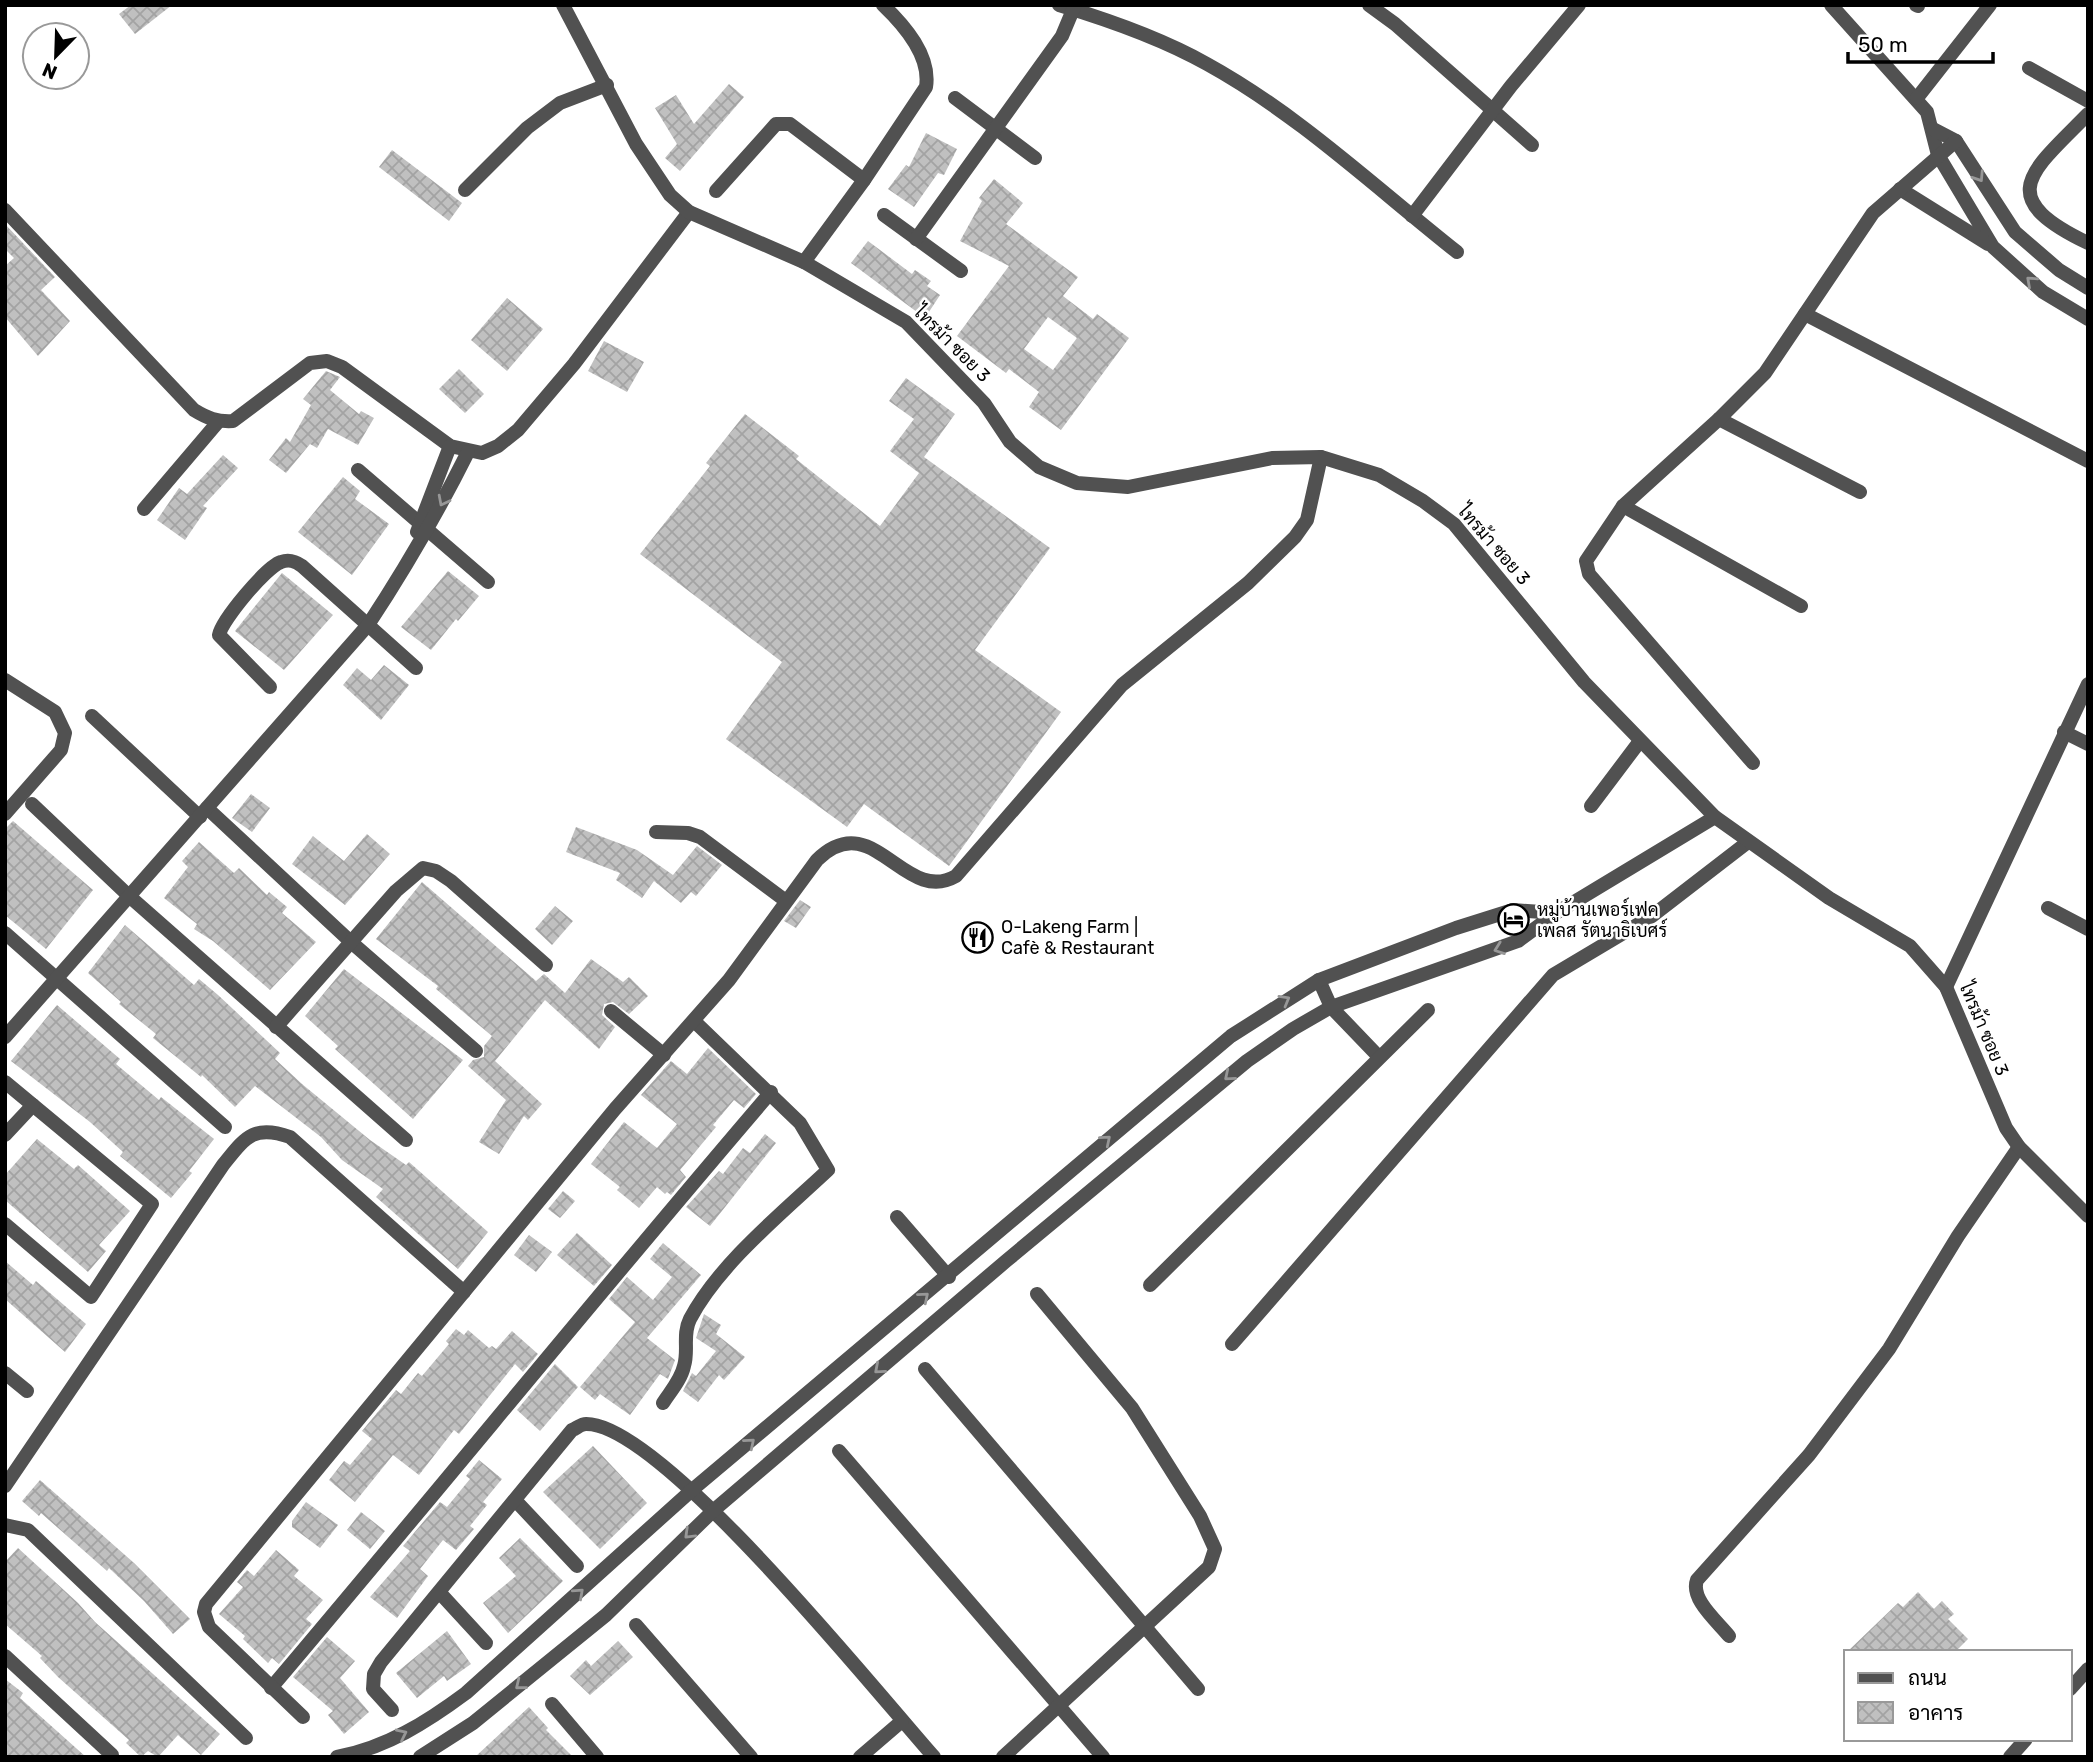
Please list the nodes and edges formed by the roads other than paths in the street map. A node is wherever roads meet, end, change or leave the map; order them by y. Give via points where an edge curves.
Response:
1 (563, 5) edge
2 (883, 5) edge
3 (1369, 5) edge
4 (1579, 5) edge
5 (1832, 5) edge
6 (1990, 5) edge
7 (1069, 7) edge
8 (2029, 68) dead end
9 (607, 85) junction
10 (956, 98) dead end
11 (1917, 98) junction
12 (2088, 101) edge
13 (1493, 110) junction
14 (2088, 114) edge
15 (1933, 129) junction
16 (997, 130) junction
17 (1956, 141) junction
18 (1532, 145) dead end
19 (1938, 155) junction
20 (1035, 158) dead end
21 (864, 180) junction
22 (1900, 189) junction
23 (465, 190) dead end
24 (716, 191) dead end
25 (5, 210) edge
26 (689, 212) junction
27 (884, 215) dead end
28 (1412, 216) junction
29 (916, 239) junction
30 (2088, 243) edge
31 (1993, 247) junction
32 (1457, 252) dead end
33 (804, 262) junction
34 (961, 271) dead end
35 (2088, 288) edge
36 (1805, 314) junction
37 (2088, 318) edge
38 (1719, 419) junction
39 (218, 422) junction
40 (450, 446) junction
41 (468, 452) junction
42 (1321, 457) junction
43 (2088, 461) edge
44 (358, 470) dead end
45 (1860, 492) dead end
46 (1623, 506) junction
47 (144, 509) dead end
48 (423, 528) junction
49 (488, 582) dead end
50 (1801, 606) dead end
51 (368, 625) junction
52 (416, 668) dead end
53 (5, 680) edge
54 (2088, 684) edge
55 (270, 687) dead end
56 (92, 716) dead end
57 (2064, 732) junction
58 (1640, 741) junction
59 (2088, 744) edge
60 (1753, 763) dead end
61 (32, 804) dead end
62 (1591, 806) dead end
63 (203, 812) junction
64 (5, 814) edge
65 (1715, 817) junction
66 (656, 832) dead end
67 (1748, 842) junction
68 (130, 896) junction
69 (786, 901) junction
70 (2048, 908) dead end
71 (1556, 913) junction
72 (2088, 929) edge
73 (5, 933) edge
74 (351, 942) junction
75 (546, 965) dead end
76 (57, 979) junction
77 (1319, 980) junction
78 (1946, 987) junction
79 (1331, 1007) junction
80 (1427, 1010) dead end
81 (611, 1011) dead end
82 (697, 1018) junction
83 (276, 1027) junction
84 (5, 1037) edge
85 (476, 1051) dead end
86 (664, 1055) junction
87 (1378, 1057) junction
88 (5, 1082) edge
89 (771, 1092) junction
90 (33, 1105) junction
91 (225, 1127) dead end
92 (5, 1135) edge
93 (406, 1140) dead end
94 (2019, 1147) junction
95 (1028, 1208) junction
96 (2088, 1216) edge
97 (897, 1217) dead end
98 (5, 1224) edge
99 (1046, 1226) junction
100 (949, 1277) junction
101 (1150, 1285) dead end
102 (464, 1292) junction
103 (1037, 1294) dead end
104 (1232, 1344) dead end
105 (925, 1369) dead end
106 (5, 1373) edge
107 (27, 1391) dead end
108 (663, 1403) dead end
109 (839, 1451) dead end
110 (5, 1486) edge
111 (692, 1490) junction
112 (515, 1500) junction
113 (714, 1510) junction
114 (5, 1525) edge
115 (577, 1566) dead end
116 (440, 1593) junction
117 (636, 1625) dead end
118 (1145, 1626) junction
119 (1729, 1636) dead end
120 (486, 1643) dead end
121 (5, 1656) edge
122 (2088, 1669) edge
123 (2072, 1687) edge
124 (271, 1688) junction
125 (1198, 1689) dead end
126 (552, 1704) dead end
127 (1059, 1707) junction
128 (392, 1710) dead end
129 (303, 1717) dead end
130 (902, 1721) junction
131 (246, 1738) dead end
132 (2024, 1741) edge
133 (112, 1755) dead end
134 (347, 1756) edge
135 (420, 1757) edge
136 (597, 1757) edge
137 (751, 1757) edge
138 (860, 1757) edge
139 (934, 1757) edge
140 (1003, 1757) edge
141 (1103, 1757) edge
142 (2010, 1757) edge

1 - 9 street, ไทรม้า ซอย 3
2 - 21 street via 915,45 928,72 926,87
3 - 13 street
4 - 13 street
5 - 11 street
6 - 11 street
7 - 16 street via 1062,36
7 - 28 street via 1206,63 1276,108
8 - 12 street
9 - 23 street via 560,103 527,128
9 - 26 street, ไทรม้า ซอย 3 via 636,144 670,195
10 - 16 street
11 - 15 street
13 - 18 street
13 - 28 street
14 - 30 street via 2042,160 2027,192 2054,227
15 - 17 street
15 - 19 street
16 - 20 street
16 - 29 street
17 - 19 street
17 -> 35 street via 2015,232
19 - 22 street
19 - 31 street
21 - 24 street via 789,124 776,124
21 - 33 street
22 - 31 street
22 - 36 street via 1873,212
25 - 39 street via 194,410
26 - 33 street, ไทรม้า ซอย 3
26 - 41 street via 518,430 498,446 482,453
27 - 29 street
28 - 32 street
29 - 34 street
37 -> 31 street via 2043,292
33 - 42 street, ไทรม้า ซอย 3 via 906,322 966,383 1010,442 1039,467 1077,483 1128,487 1272,458
36 - 38 street via 1765,373
36 - 43 street
38 - 45 street
38 - 46 street
39 - 40 street via 246,414 310,363 327,361 342,367
39 - 47 street
40 - 41 street
40 - 48 street
41 -> 48 street
42 - 58 street, ไทรม้า ซอย 3 via 1379,475 1454,524 1584,682
42 - 69 street via 1307,520 1295,537 1248,583 1122,685 956,876 944,883 924,882 870,846 837,845 817,860
44 - 48 street
46 - 50 street
46 - 60 street via 1587,561 1589,574
48 - 49 street
48 - 51 street
51 - 52 street
51 - 55 street via 302,566 294,561 276,564 221,626 219,635
51 - 63 street
53 - 64 street via 55,712 65,733 61,750
54 - 57 street
56 - 63 street
57 - 59 street
57 - 78 street
58 - 62 street
58 - 65 street, ไทรม้า ซอย 3
61 - 68 street
63 - 68 street
63 - 74 street
65 - 67 street, ไทรม้า ซอย 3
65 - 71 street
66 - 69 street via 700,836
67 - 78 street, ไทรม้า ซอย 3 via 1910,946
67 - 104 street via 1652,916 1553,975
68 - 76 street
68 - 83 street
69 - 82 street
70 - 72 street
71 - 77 street via 1513,910
71 -> 79 street via 1518,942
73 - 76 street
74 - 75 street via 396,891 424,868 451,881
74 - 83 street
74 - 85 street
76 - 84 street
76 - 91 street
77 - 79 street
95 -> 77 street via 1231,1036
78 - 94 street, ไทรม้า ซอย 3 via 1996,1106
79 - 87 street
79 -> 99 street via 1247,1060
80 - 87 street
81 - 86 street
82 - 86 street
82 - 89 street
83 - 93 street
86 - 102 street
87 - 101 street
88 - 90 street
89 - 108 street via 800,1123 828,1170 732,1264 705,1298 685,1331 685,1364
89 - 124 street
90 - 92 street
90 - 98 street via 152,1204 91,1297
94 - 96 street, ไทรม้า ซอย 3
94 - 119 street via 1889,1349 1809,1455 1697,1580 1697,1596
95 - 99 street
95 - 100 street
97 - 100 street
99 -> 113 street
111 -> 100 street
102 - 110 street via 290,1137 274,1132 251,1135 223,1166
102 - 124 street via 206,1604 209,1627
103 - 118 street via 1132,1408 1200,1516 1215,1549 1209,1567
105 - 118 street
106 - 107 street
109 - 127 street
111 - 112 street via 625,1438 583,1424 572,1430
111 - 113 street
134 -> 111 street via 427,1721 466,1693
112 - 115 street
112 - 116 street
113 - 130 street
113 -> 135 street via 606,1615 473,1723
114 - 131 street via 28,1530
116 - 120 street
116 - 128 street via 374,1674 373,1689
117 - 137 street
118 - 125 street
118 - 127 street
121 - 133 street
122 - 123 street
124 - 129 street
126 - 136 street
127 - 140 street
127 - 141 street
130 - 138 street
130 - 139 street
132 - 142 street

